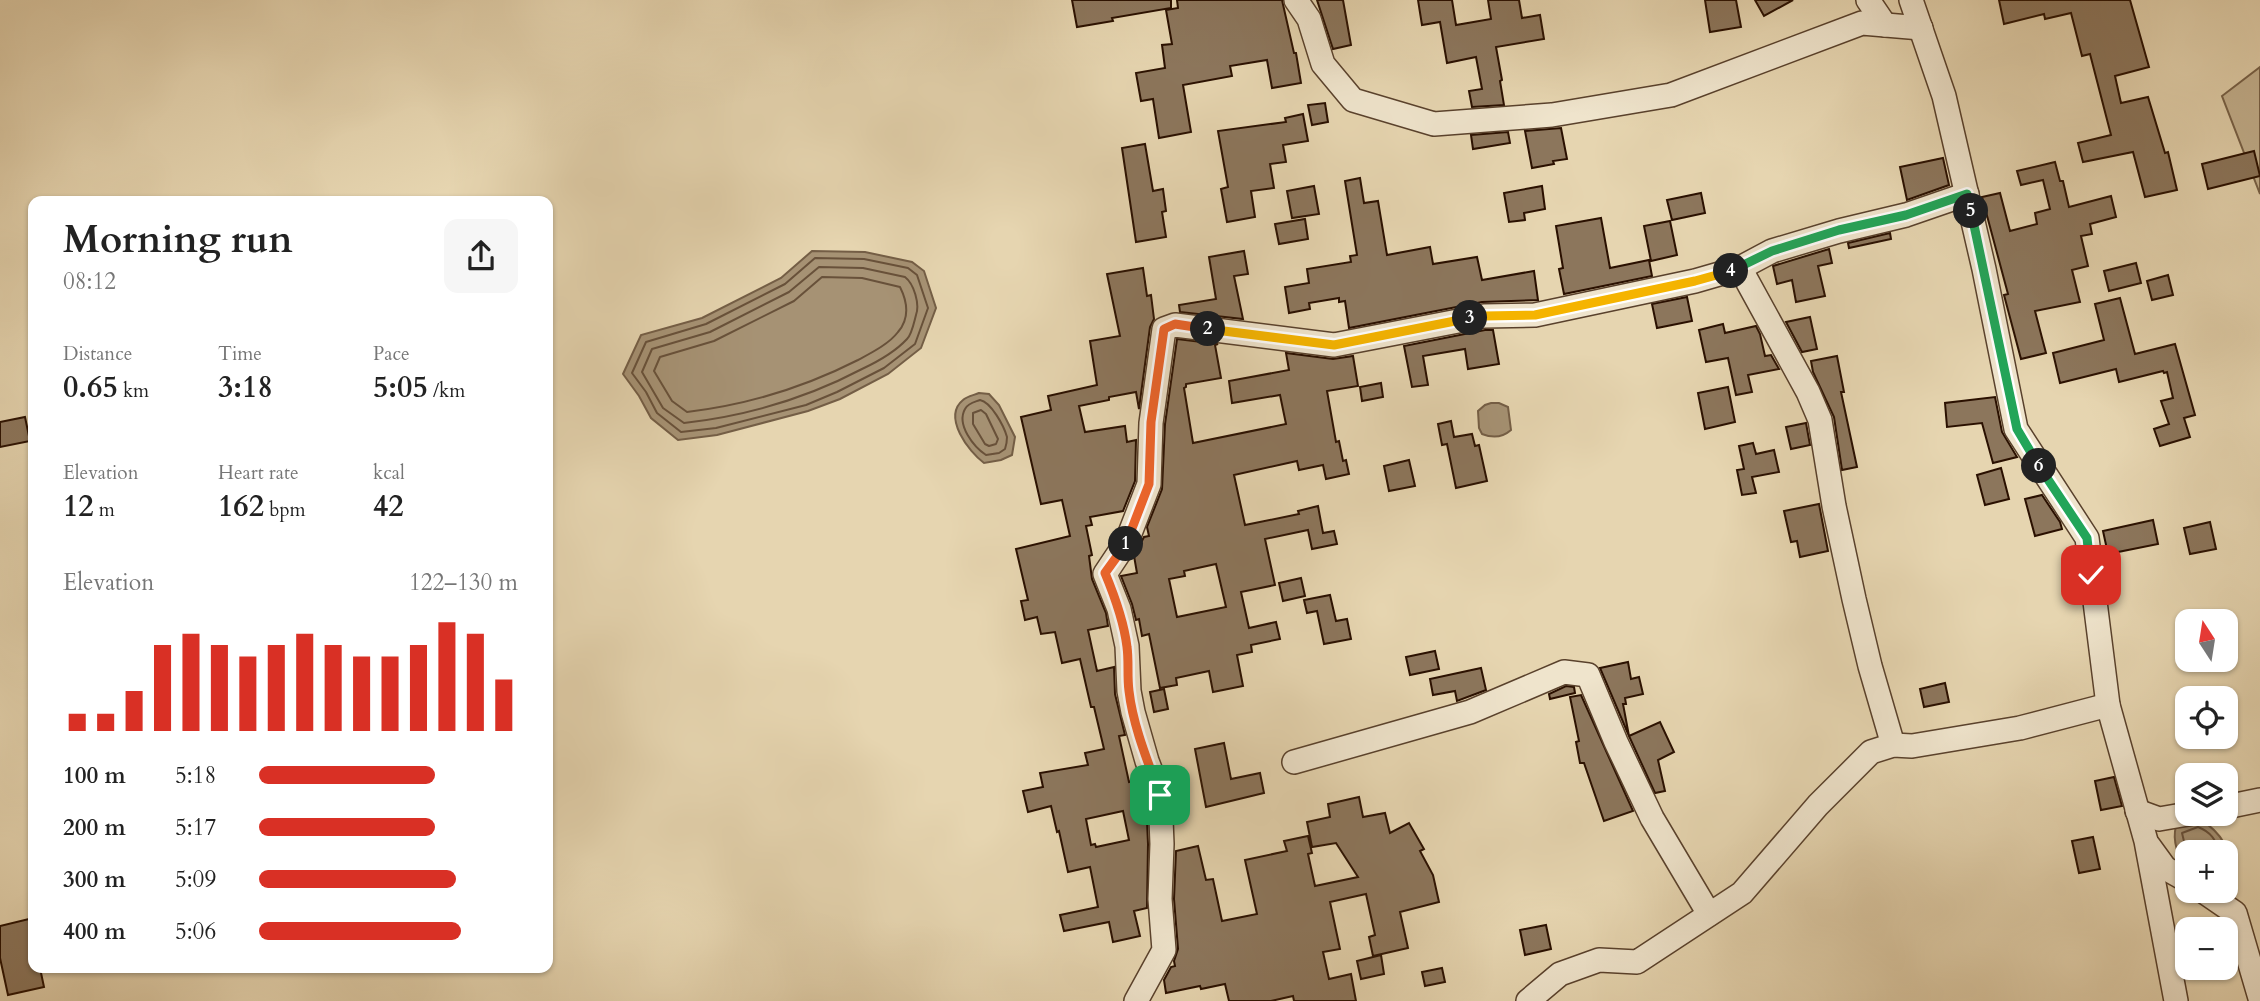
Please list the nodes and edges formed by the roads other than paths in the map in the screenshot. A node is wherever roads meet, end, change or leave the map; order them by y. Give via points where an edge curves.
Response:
1 (1296, 0) edge
2 (1868, 0) edge
3 (1911, 0) edge
4 (1885, 25) junction
5 (1921, 28) junction
6 (1967, 194) junction
7 (1740, 268) junction
8 (2108, 705) junction
9 (1893, 745) junction
10 (1294, 762) dead end
11 (2260, 800) edge
12 (2238, 805) edge
13 (2137, 811) junction
14 (2175, 816) edge
15 (2146, 841) junction
16 (2175, 874) edge
17 (2220, 903) edge
18 (1709, 914) junction
19 (2260, 998) edge
20 (1136, 1001) edge
21 (1528, 1001) edge
22 (2176, 1001) edge

1 - 4 street via 1309,19 1324,64 1353,100 1434,124 1552,115 1671,95 1862,23
2 - 4 street
3 - 5 street
4 - 5 street
5 - 6 street via 1944,96
6 - 7 street via 1772,251
6 - 8 street via 2017,429 2087,538
7 - 9 street via 1820,420 1854,599
7 - 20 street via 1535,315 1484,316 1334,345 1175,324 1164,329 1151,422 1149,484 1127,541 1105,573 1127,646 1133,712 1160,795 1164,950
8 - 9 street via 2021,728
8 - 13 street
9 - 18 street via 1871,752 1855,766 1742,893
10 - 18 street via 1470,712 1564,672 1588,675 1652,818
11 - 12 street
13 - 14 street via 2159,819
13 - 15 street
15 - 16 street via 2165,868
15 - 22 street
17 - 19 street via 2235,913
18 - 21 street via 1637,962 1599,960 1560,974

